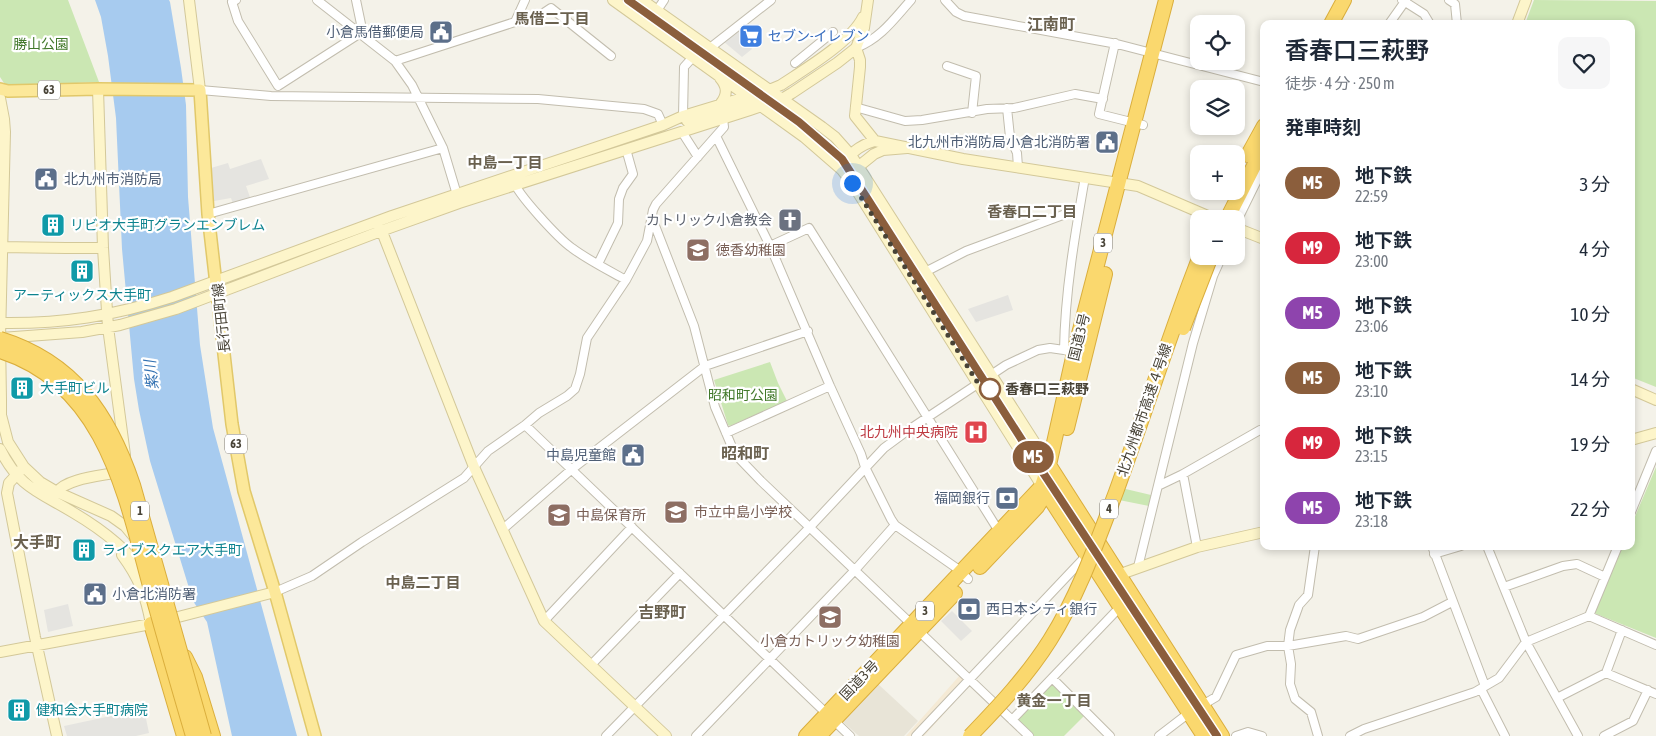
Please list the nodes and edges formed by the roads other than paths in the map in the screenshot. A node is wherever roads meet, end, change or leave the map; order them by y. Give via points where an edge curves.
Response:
1 (189, 0) edge
2 (236, 0) edge
3 (317, 0) edge
4 (356, 0) edge
5 (525, 0) edge
6 (614, 0) edge
7 (642, 0) edge
8 (664, 0) edge
9 (771, 0) edge
10 (868, 0) edge
11 (911, 0) edge
12 (945, 0) edge
13 (1166, 0) edge
14 (1175, 0) edge
15 (1334, 0) edge
16 (1344, 0) edge
17 (1349, 0) edge
18 (1404, 0) edge
19 (1449, 0) edge
20 (1526, 0) edge
21 (657, 11) junction
22 (865, 12) junction
23 (1322, 20) edge
24 (1333, 20) edge
25 (1339, 20) edge
26 (1392, 20) edge
27 (1428, 20) edge
28 (1457, 20) edge
29 (1518, 20) edge
30 (515, 22) junction
31 (648, 24) junction
32 (833, 32) dead end
33 (359, 34) junction
34 (1116, 43) junction
35 (710, 48) junction
36 (856, 48) junction
37 (1156, 53) junction
38 (611, 56) dead end
39 (693, 57) junction
40 (395, 61) junction
41 (801, 63) junction
42 (947, 66) dead end
43 (719, 76) junction
44 (786, 81) junction
45 (1260, 81) edge
46 (278, 86) junction
47 (0, 89) edge
48 (98, 89) junction
49 (200, 90) junction
50 (776, 94) junction
51 (271, 96) junction
52 (0, 98) edge
53 (420, 99) junction
54 (1103, 99) junction
55 (755, 102) junction
56 (721, 103) junction
57 (854, 107) junction
58 (1007, 108) junction
59 (798, 110) junction
60 (972, 113) junction
61 (683, 116) junction
62 (723, 119) junction
63 (1138, 124) junction
64 (664, 125) junction
65 (822, 127) junction
66 (682, 132) junction
67 (1260, 133) edge
68 (716, 136) junction
69 (875, 141) junction
70 (862, 145) junction
71 (443, 148) junction
72 (908, 148) junction
73 (626, 149) junction
74 (1260, 154) edge
75 (851, 155) junction
76 (698, 157) junction
77 (1245, 161) edge
78 (859, 166) junction
79 (1018, 167) junction
80 (2, 170) edge
81 (842, 170) junction
82 (1260, 174) edge
83 (1085, 177) junction
84 (513, 181) junction
85 (1123, 183) junction
86 (458, 199) junction
87 (1080, 209) junction
88 (1195, 210) edge
89 (1232, 210) edge
90 (1242, 210) edge
91 (208, 214) junction
92 (652, 218) junction
93 (380, 226) junction
94 (1245, 232) edge
95 (1260, 237) edge
96 (770, 246) junction
97 (1, 247) edge
98 (103, 248) junction
99 (598, 264) junction
100 (1197, 265) edge
101 (1207, 265) edge
102 (1218, 265) edge
103 (925, 272) junction
104 (216, 280) junction
105 (626, 280) junction
106 (218, 293) junction
107 (107, 314) junction
108 (1, 323) edge
109 (108, 327) junction
110 (808, 331) junction
111 (0, 338) edge
112 (0, 351) edge
113 (1069, 351) junction
114 (705, 366) junction
115 (991, 376) junction
116 (978, 384) junction
117 (830, 386) junction
118 (1635, 391) edge
119 (1656, 400) edge
120 (927, 418) junction
121 (525, 425) junction
122 (1260, 430) edge
123 (726, 433) junction
124 (1656, 433) edge
125 (1635, 439) edge
126 (0, 449) edge
127 (1656, 451) edge
128 (474, 467) junction
129 (865, 467) junction
130 (572, 469) junction
131 (1052, 470) junction
132 (20, 471) junction
133 (1183, 474) junction
134 (1158, 486) junction
135 (1044, 489) junction
136 (57, 492) junction
137 (3, 493) edge
138 (1635, 502) edge
139 (896, 525) junction
140 (632, 527) junction
141 (810, 527) junction
142 (503, 529) junction
143 (1001, 531) junction
144 (1260, 533) edge
145 (1197, 547) junction
146 (1314, 550) edge
147 (1433, 550) edge
148 (1489, 550) edge
149 (1616, 550) edge
150 (1087, 555) junction
151 (1138, 567) junction
152 (855, 570) junction
153 (680, 573) junction
154 (1118, 575) junction
155 (965, 576) junction
156 (1605, 577) junction
157 (1105, 583) junction
158 (1504, 587) junction
159 (269, 593) junction
160 (1452, 602) junction
161 (1120, 607) junction
162 (725, 615) junction
163 (1589, 616) junction
164 (162, 621) junction
165 (544, 621) junction
166 (916, 628) junction
167 (1622, 630) junction
168 (1526, 642) junction
169 (1656, 645) edge
170 (37, 646) junction
171 (1288, 646) junction
172 (180, 650) junction
173 (0, 652) edge
174 (770, 659) junction
175 (591, 665) junction
176 (1606, 672) junction
177 (1052, 678) junction
178 (970, 679) junction
179 (1483, 687) junction
180 (1648, 690) junction
181 (1656, 694) edge
182 (1557, 698) junction
183 (1202, 705) junction
184 (635, 706) junction
185 (1189, 714) junction
186 (831, 717) junction
187 (1012, 720) junction
188 (57, 736) edge
189 (184, 736) edge
190 (193, 736) edge
191 (198, 736) edge
192 (205, 736) edge
193 (213, 736) edge
194 (315, 736) edge
195 (606, 736) edge
196 (666, 736) edge
197 (696, 736) edge
198 (806, 736) edge
199 (819, 736) edge
200 (850, 736) edge
201 (916, 736) edge
202 (970, 736) edge
203 (982, 736) edge
204 (1029, 736) edge
205 (1110, 736) edge
206 (1160, 736) edge
207 (1204, 736) edge
208 (1222, 736) edge
209 (1236, 736) edge
210 (1262, 736) edge
211 (1318, 736) edge
212 (1350, 736) edge
213 (1505, 736) edge
214 (1578, 736) edge
215 (1604, 736) edge

1 - 49 street
2 - 46 street via 232,2 238,21
3 - 33 street
4 - 33 street via 361,24
5 - 30 street
6 - 31 street
7 - 21 street
8 - 21 street
9 - 35 street
10 - 22 street
11 - 36 street via 886,28
12 - 34 street via 964,16
13 - 37 highway, 国道3号 / 3
14 - 37 highway, 国道3号 / 3
15 - 23 highway
16 - 24 highway
17 - 25 street
18 - 26 street
18 - 27 street
19 - 28 street via 1455,4
20 - 29 street
21 - 31 street
21 - 35 street
22 - 36 street via 862,35
22 - 41 street via 859,25 844,40
30 - 38 street via 536,18 551,8
30 - 40 street
31 - 39 street
32 - 41 street
33 - 40 street
33 - 46 street
34 - 37 street
34 - 54 street
35 - 39 street
35 - 50 street
36 - 44 street via 841,49 804,75
36 - 50 street
36 - 57 street via 860,66
36 - 59 street via 846,64 798,97 795,102
37 - 45 street
37 - 63 highway, 国道3号 / 3
39 - 43 street
39 - 61 street via 684,66
40 - 53 street
41 - 44 street
42 - 60 street via 976,76
43 - 55 street
43 - 56 street via 726,88
44 - 50 street
46 - 51 street
47 - 48 main road, 63
48 - 49 main road, 63
48 - 98 street
49 - 51 street
49 - 91 main road, 長行田町線 / 63
50 - 55 street
50 - 55 street
50 - 59 street
51 - 53 street
52 - 80 street via 4,119
53 - 64 street via 538,99 644,109 658,114
53 - 71 street
54 - 58 street via 1075,94
54 - 63 street via 1100,114
55 - 56 street
55 - 62 street
55 - 64 street
55 - 81 street via 804,137
56 - 61 street
57 - 60 street via 905,121
57 - 69 street via 854,116
58 - 60 street
58 - 79 street
59 - 65 street
61 - 64 street
62 - 66 street
62 - 68 street via 724,126
63 - 85 highway, 国道3号 / 3
64 - 84 street
65 - 70 street via 836,132 853,147
65 - 75 street
66 - 73 street
66 - 76 street
67 - 77 highway
68 - 76 street
68 - 96 street
69 - 70 street
69 - 72 street
70 - 75 street
71 - 86 street
71 - 91 street
72 - 78 street via 883,150
72 - 79 street
73 - 84 street
73 - 99 street via 634,174 623,188 618,223
74 - 89 highway
75 - 78 street
75 - 81 street
76 - 92 street via 656,204
78 - 81 street via 849,173
78 - 103 street
79 - 83 street
80 - 97 street
81 - 116 street
82 - 90 street
83 - 85 street
83 - 87 street
84 - 86 street
84 - 99 street via 526,201 570,247
85 - 88 street
85 - 113 highway, 国道3号 / 3
85 - 131 highway, 国道3号 / 3
86 - 93 street
87 - 103 street via 966,251
87 - 113 street via 1071,257
91 - 104 main road, 長行田町線 / 63
92 - 105 street via 647,241
92 - 114 street via 694,326
93 - 104 street
93 - 106 street
93 - 128 street
94 - 95 street
96 - 110 street
96 - 120 street via 809,228
97 - 98 street
97 - 108 street
98 - 107 street
99 - 105 street
100 - 202 highway, 北九州都市高速４号線 / 4, bridge via 1082,579 1050,640 1004,701
101 - 203 highway, 北九州都市高速４号線 / 4, bridge via 1112,528 1077,610 1046,661
102 - 134 street via 1193,343
103 - 115 street
104 - 106 main road, 長行田町線 / 63
104 - 107 street via 164,300
105 - 121 street via 588,338 575,389
106 - 109 street via 176,309
106 - 159 main road, 長行田町線 / 63 via 232,424 244,491
107 - 108 street via 57,322
107 - 109 street
108 - 111 street
109 - 111 street via 56,335
109 - 136 street via 126,460 124,468 119,472 69,482
110 - 114 street
110 - 117 street
111 - 132 street via 1,415
111 - 192 highway, 1, bridge via 36,353 70,377 92,400 114,435 135,492
112 - 190 highway, 1, bridge via 32,365 57,383 78,404 104,442 125,495
113 - 115 street via 1038,350
113 - 131 highway, 国道3号 / 3
114 - 123 street
114 - 130 street
115 - 116 street
115 - 131 street
116 - 120 street
116 - 135 street
117 - 123 street
117 - 129 street
118 - 119 street
120 - 129 street via 884,448
120 - 143 street
121 - 128 street via 488,451
121 - 130 street
122 - 133 street
123 - 141 street via 735,454
124 - 125 street
126 - 132 street via 8,464
127 - 138 street
128 - 142 street
128 - 159 street via 464,478 312,576
129 - 139 street
129 - 141 street
130 - 140 street
130 - 142 street
131 - 135 highway, 国道3号 / 3
131 - 154 highway
132 - 136 street
132 - 137 street
132 - 164 street via 33,490 104,534 140,582
133 - 134 street
133 - 145 street
134 - 151 street
135 - 143 highway, 国道3号 / 3
135 - 150 highway
135 - 155 highway, 国道3号 / 3 via 1036,507
136 - 164 street via 111,516 131,533 159,576
137 - 170 street
139 - 152 street
139 - 155 street
140 - 153 street
140 - 165 street
141 - 152 street
141 - 162 street
142 - 165 street
143 - 155 highway, 国道3号 / 3
144 - 145 street
145 - 151 street
146 - 171 street via 1308,595 1299,605
147 - 160 street
148 - 158 street
149 - 156 street
150 - 157 highway
150 - 178 street
151 - 154 street
152 - 166 street
152 - 174 street
153 - 162 street
153 - 175 street
154 - 157 street
154 - 183 highway
155 - 166 highway, 国道3号 / 3
156 - 158 street via 1577,564
156 - 163 street
157 - 161 highway
158 - 168 street
159 - 164 street
159 - 194 main road, 長行田町線 / 63
160 - 171 street via 1358,639 1346,636
160 - 179 street
161 - 177 street
161 - 185 highway
162 - 174 street
162 - 184 street
163 - 167 street
163 - 168 street
164 - 170 street
164 - 172 street
164 - 189 highway via 176,712
164 - 191 street
165 - 175 street
166 - 178 street
166 - 186 highway, 国道3号 / 3
167 - 169 street
167 - 176 street
168 - 179 street via 1499,678
168 - 182 street
170 - 173 street
170 - 188 street
171 - 183 street via 1267,646 1236,655 1216,696
171 - 211 street via 1290,684 1295,699 1311,712
172 - 192 street
172 - 193 highway via 195,677
174 - 186 street
174 - 197 street
175 - 184 street
176 - 180 street
176 - 182 street
177 - 187 street
177 - 205 street
178 - 187 street
178 - 201 street
179 - 212 street via 1364,728
179 - 213 street
180 - 181 street
180 - 215 street via 1633,721
182 - 214 street
183 - 185 street
183 - 208 highway
184 - 195 street
184 - 196 street
185 - 206 street
185 - 207 highway
186 - 198 highway, 国道3号 / 3
186 - 199 highway, 国道3号 / 3
186 - 200 street
187 - 204 street
209 - 210 street via 1248,732

